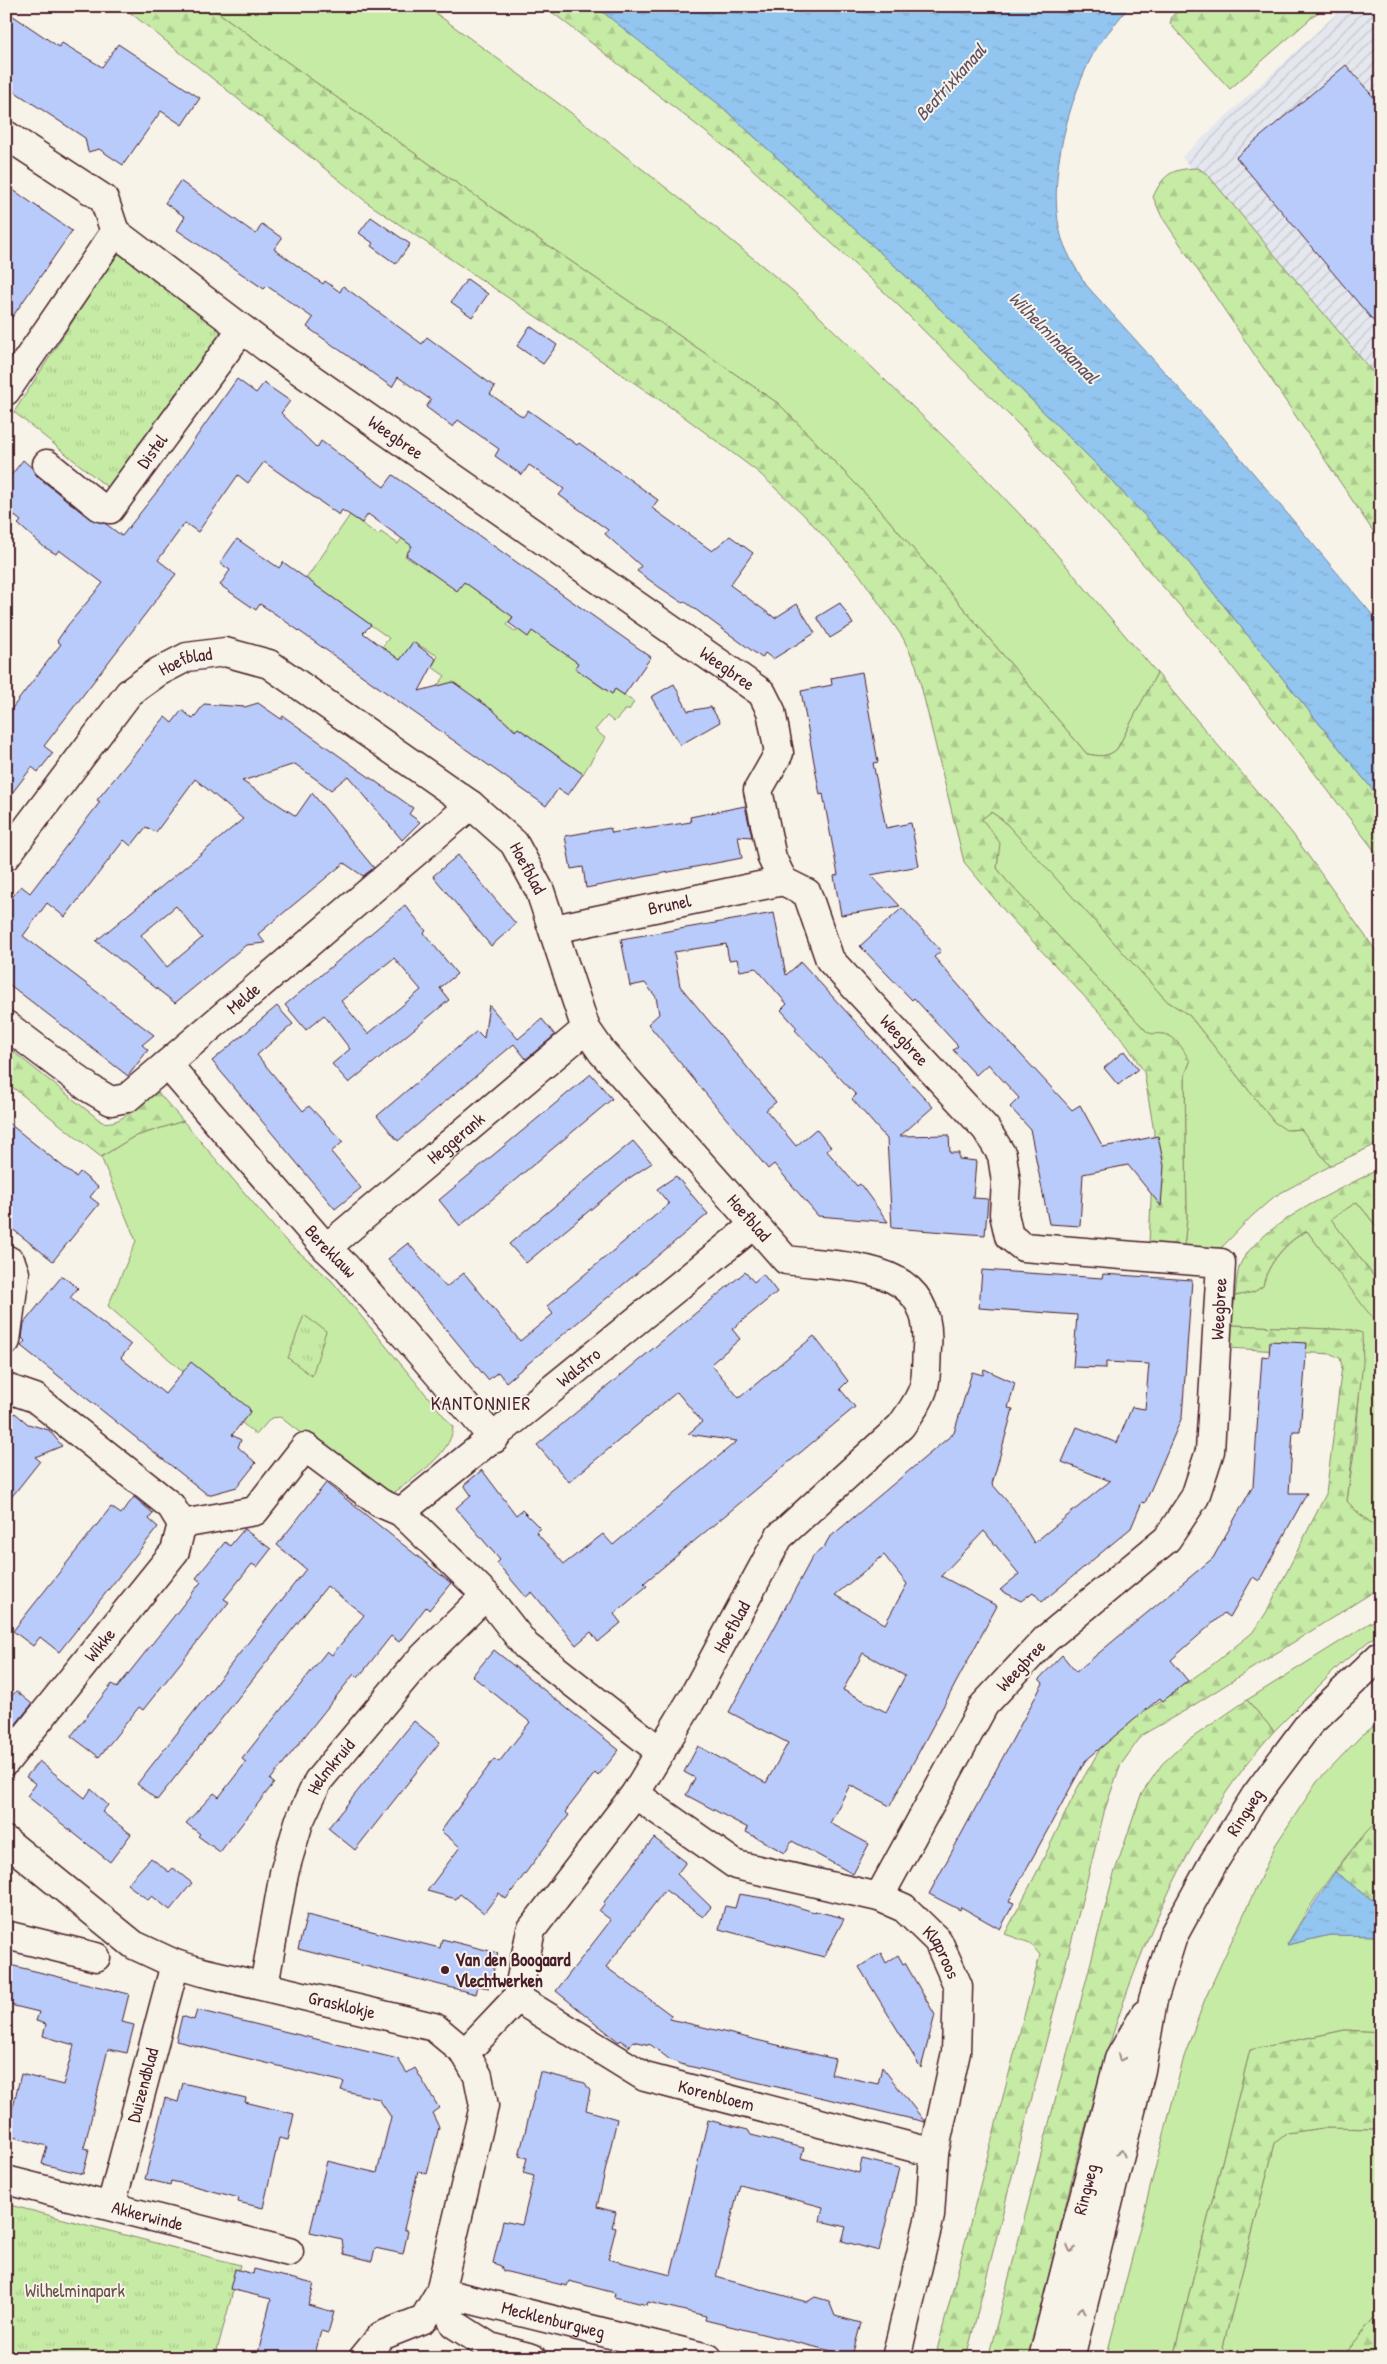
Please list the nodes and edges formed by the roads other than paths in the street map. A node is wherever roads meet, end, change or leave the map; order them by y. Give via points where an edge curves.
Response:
1 (6, 135) edge
2 (115, 232) junction
3 (242, 329) junction
4 (6, 391) edge
5 (47, 464) dead end
6 (471, 805) junction
7 (15, 825) edge
8 (6, 856) edge
9 (783, 881) junction
10 (554, 929) junction
11 (6, 1024) edge
12 (586, 1029) junction
13 (167, 1064) junction
14 (755, 1224) junction
15 (326, 1248) junction
16 (6, 1259) edge
17 (6, 1341) edge
18 (6, 1388) edge
19 (494, 1439) junction
20 (401, 1512) junction
21 (182, 1524) junction
22 (486, 1595) junction
23 (1381, 1655) edge
24 (661, 1752) junction
25 (6, 1761) edge
26 (635, 1794) junction
27 (6, 1841) edge
28 (879, 1897) junction
29 (6, 1935) edge
30 (96, 1957) dead end
31 (175, 1964) junction
32 (264, 1986) junction
33 (516, 1998) junction
34 (1153, 2000) junction
35 (465, 2052) junction
36 (934, 2153) junction
37 (6, 2180) edge
38 (111, 2206) junction
39 (288, 2252) dead end
40 (448, 2294) junction
41 (363, 2358) edge
42 (532, 2358) edge
43 (708, 2358) edge
44 (896, 2358) edge
45 (1043, 2358) edge
46 (1070, 2358) edge

1 - 2 street via 104,199
2 - 3 street, Weegbree
2 - 4 street
3 - 5 street, Distel via 110,509 100,507
3 - 9 street, Weegbree via 762,693 771,711 779,753 758,790 772,858
6 - 7 street, Hoefblad via 269,664 225,652 187,656 129,693
6 - 10 street, Hoefblad via 514,843 540,891
6 - 13 street, Melde
7 - 8 street, Hoefblad
9 - 10 street, Brunel
9 - 28 street, Weegbree via 807,893 830,960 986,1129 1002,1155 1006,1182 1004,1214 1009,1236 1023,1247 1221,1263 1210,1451 1194,1497 1166,1540 1046,1639 984,1705
10 - 12 street, Hoefblad
11 - 13 street, Melde via 89,1088 111,1100 127,1098
12 - 14 street, Hoefblad via 602,1052
12 - 15 street, Heggerank
13 - 15 street, Bereklauw
14 - 19 street, Walstro
14 - 24 street, Hoefblad via 786,1260 875,1271 903,1283 921,1303 928,1326 924,1386 901,1426 779,1537
15 - 19 street, Bereklauw
16 - 17 street via 15,1273
18 - 21 street via 35,1398 171,1506
19 - 20 street, Walstro
20 - 21 street via 380,1503 305,1447 255,1511
20 - 22 street
21 - 25 street, Wikke via 175,1551
22 - 24 street via 526,1646
22 - 32 street, Helmkruid via 416,1664 318,1781 299,1822 284,1873
23 - 34 street, Ringweg via 1310,1724 1256,1795 1213,1863 1173,1936
24 - 26 street, Hoefblad
26 - 28 street, Klaproos via 736,1865
26 - 33 street, Hoefblad via 531,1930
27 - 31 street, Grasklokje via 134,1945
28 - 36 street, Klaproos via 904,1908 938,1941 958,1986 956,2052
29 - 30 street
31 - 32 street, Grasklokje
31 - 38 street, Duizendblad
32 - 35 street, Grasklokje via 434,2027
33 - 35 street
33 - 36 street, Korenbloem via 645,2077
34 -> 45 street, Ringweg via 1119,2059
46 -> 34 street, Ringweg via 1141,2070
35 - 40 street, Grasklokje via 478,2076 484,2106
36 - 44 street, Klaproos via 930,2216
37 - 38 street, Akkerwinde
38 - 39 street, Akkerwinde
40 - 41 street, Grasklokje via 424,2318 381,2336
40 - 42 street via 454,2324 490,2347
40 - 43 street, Mecklenburgweg

